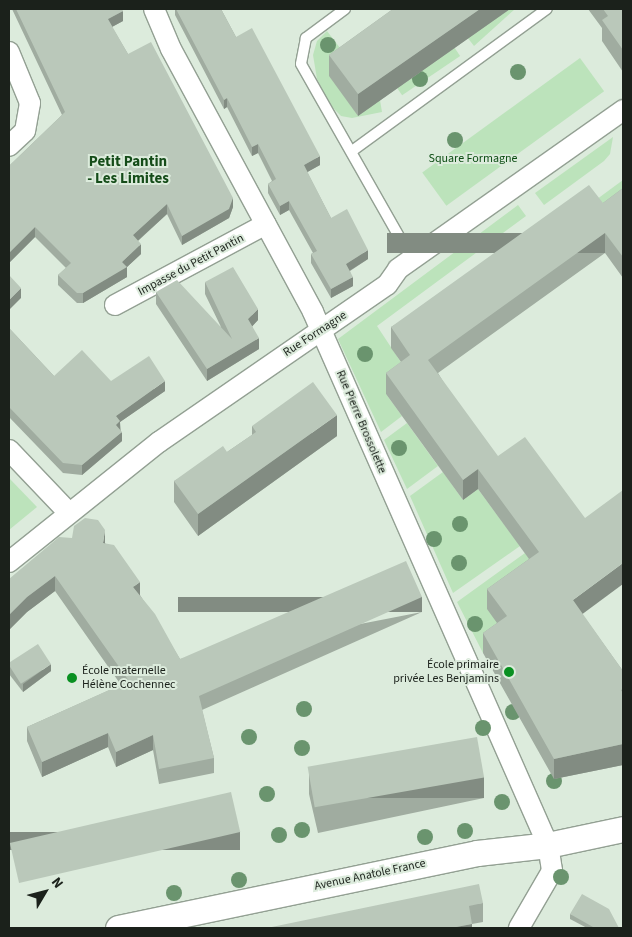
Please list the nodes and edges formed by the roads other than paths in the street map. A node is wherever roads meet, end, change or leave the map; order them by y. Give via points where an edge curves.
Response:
1 (154, 9) edge
2 (345, 9) edge
3 (546, 9) edge
4 (9, 52) edge
5 (623, 110) edge
6 (9, 146) edge
7 (352, 152) junction
8 (266, 224) junction
9 (412, 259) junction
10 (115, 305) dead end
11 (320, 329) junction
12 (9, 450) edge
13 (69, 513) junction
14 (9, 562) edge
15 (623, 830) edge
16 (548, 844) junction
17 (118, 928) edge
18 (519, 928) edge

1 - 8 street, Rue Pierre Brossolette via 171,49
2 - 7 lane via 306,38 301,64
3 - 7 lane
4 - 6 street via 30,103 24,131
5 - 9 street, Rue Formagne
7 - 9 lane
8 - 10 street, Impasse du Petit Pantin
8 - 11 street, Rue Pierre Brossolette
9 - 11 street, Rue Formagne via 398,269 387,285
11 - 13 street, Rue Formagne via 159,442
11 - 16 street, Rue Pierre Brossolette
12 - 13 street
13 - 14 street, Rue Formagne
15 - 16 street, Avenue Anatole France
16 - 17 street, Avenue Anatole France via 477,853
16 - 18 street, Rue Pierre Brossolette via 552,872

